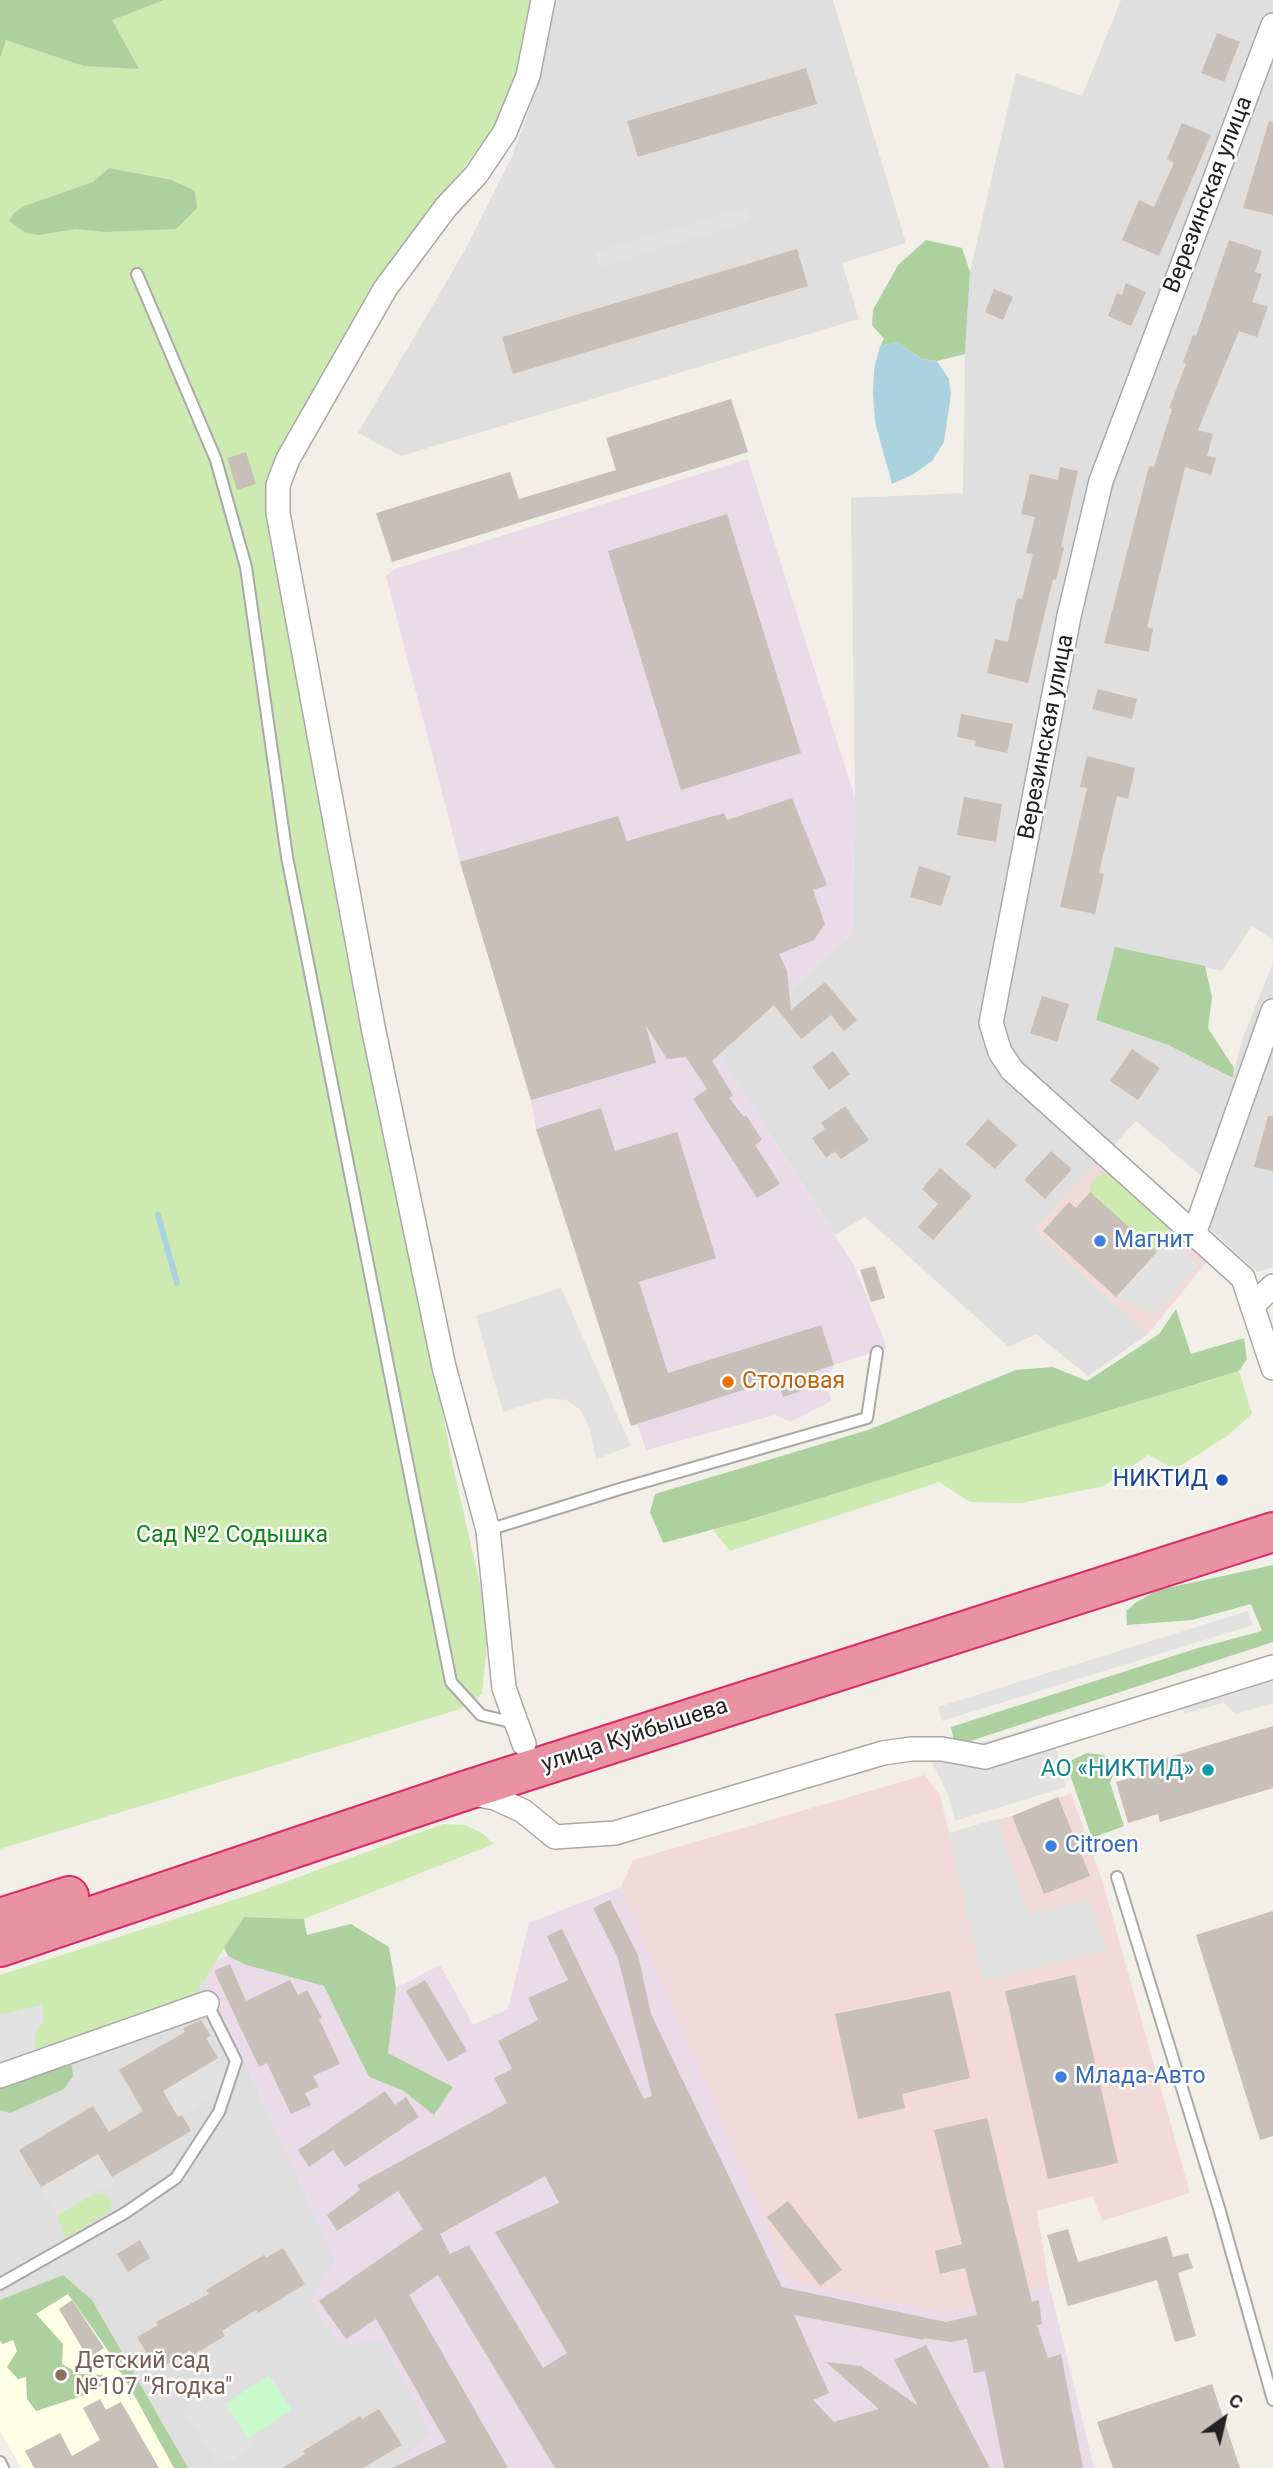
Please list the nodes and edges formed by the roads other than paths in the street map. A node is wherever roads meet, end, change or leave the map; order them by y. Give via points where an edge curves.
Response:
1 (543, 0) edge
2 (1273, 25) edge
3 (137, 274) dead end
4 (1273, 1011) edge
5 (1194, 1234) junction
6 (1273, 1286) edge
7 (1252, 1306) junction
8 (877, 1352) dead end
9 (1273, 1368) edge
10 (1273, 1506) edge
11 (488, 1530) junction
12 (1273, 1532) edge
13 (1273, 1667) edge
14 (519, 1733) junction
15 (461, 1792) junction
16 (1117, 1877) dead end
17 (0, 1918) edge
18 (0, 1947) edge
19 (207, 2003) joint
20 (0, 2076) edge
21 (0, 2284) edge
22 (1273, 2400) edge
23 (0, 2462) edge
24 (3, 2468) edge

1 - 11 street via 528,76 505,132 385,289 288,459 278,485 278,513 373,1027 444,1367
2 - 5 street, Верезинская улица via 1101,481 1069,616 991,1023 1000,1052 1012,1070
3 - 14 lane via 216,460 246,567 287,857 451,1682 481,1715
4 - 5 street
5 - 7 street, Верезинская улица via 1243,1278
6 - 7 street
7 - 9 street, Верезинская улица
8 - 11 lane via 867,1418
10 - 14 highway, улица Куйбышева
11 - 14 street via 504,1688
12 - 15 highway, улица Куйбышева
13 - 15 street via 985,1757 927,1748 883,1753 615,1833 555,1837 523,1811 495,1798
14 - 17 highway, улица Куйбышева via 324,1813
15 - 18 highway, улица Куйбышева
16 - 22 lane
19 - 20 street
19 - 21 lane via 236,2061 219,2112 176,2178 125,2213
23 - 24 lane

